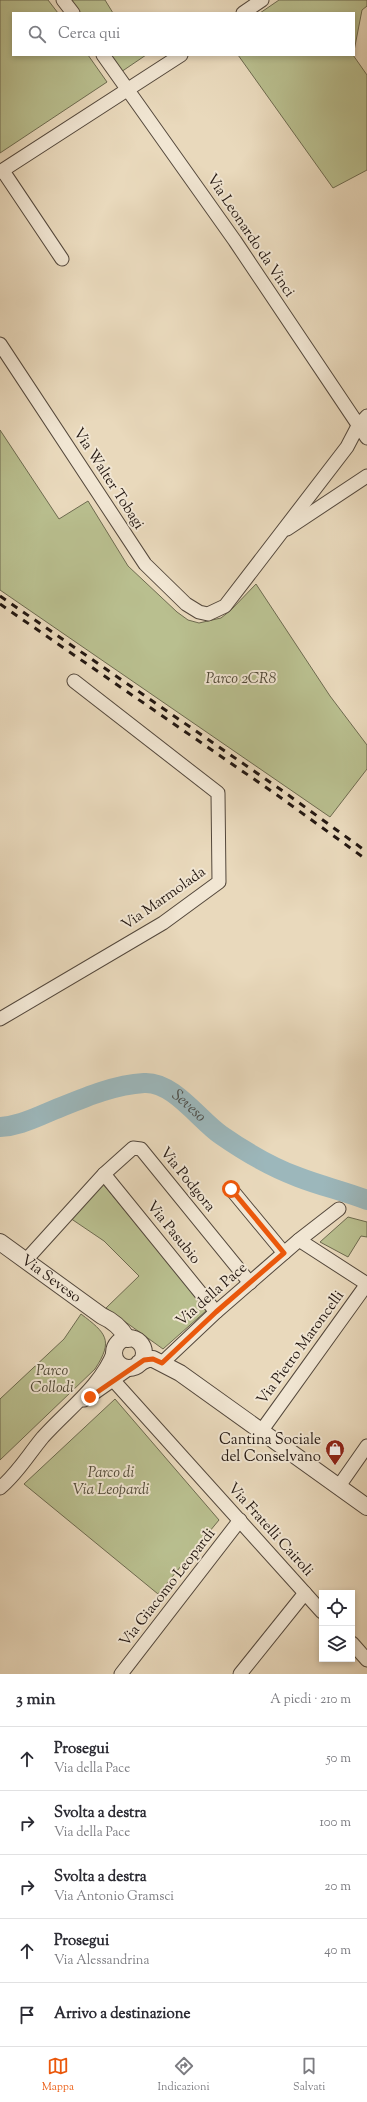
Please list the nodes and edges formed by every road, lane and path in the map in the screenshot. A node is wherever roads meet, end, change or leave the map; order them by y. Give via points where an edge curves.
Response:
1 (63, 0) edge
2 (262, 0) edge
3 (72, 12) edge
4 (244, 12) edge
5 (104, 56) edge
6 (179, 56) edge
7 (128, 89) junction
8 (1, 172) edge
9 (62, 259) dead end
10 (0, 344) edge
11 (367, 416) edge
12 (358, 426) junction
13 (367, 438) edge
14 (367, 476) edge
15 (280, 533) junction
16 (74, 682) dead end
17 (0, 1019) edge
18 (104, 1174) junction
19 (231, 1189) dead end
20 (340, 1209) dead end
21 (300, 1240) junction
22 (0, 1242) edge
23 (284, 1253) junction
24 (26, 1260) junction
25 (250, 1283) junction
26 (367, 1284) edge
27 (216, 1312) junction
28 (102, 1316) junction
29 (135, 1342) junction
30 (114, 1350) junction
31 (164, 1361) junction
32 (135, 1366) junction
33 (108, 1367) junction
34 (114, 1381) junction
35 (78, 1404) junction
36 (262, 1430) junction
37 (367, 1446) edge
38 (339, 1486) junction
39 (0, 1488) edge
40 (367, 1507) edge
41 (240, 1520) junction
42 (305, 1593) junction
43 (319, 1609) edge
44 (355, 1646) edge
45 (355, 1658) edge
46 (367, 1660) edge
47 (367, 1668) edge
48 (121, 1674) edge
49 (240, 1674) edge

1 - 3 street
2 - 4 street
5 - 7 street, Via Leonardo da Vinci
6 - 7 street
7 - 8 street
7 - 12 street, Via Leonardo da Vinci via 235,241
8 - 9 street
10 - 15 street, Via Walter Tobagi via 144,564 186,604 208,614 225,606
11 - 12 street
12 - 13 street, Via Leonardo da Vinci
12 - 15 street via 347,446
14 - 15 street
16 - 17 street, Via Marmolada via 218,793 219,882 163,923
18 - 24 street, Via Podgora
18 - 25 street, Via Podgora via 133,1148 141,1149
18 - 27 street, Via Pasubio
19 - 23 street
20 - 21 street, Via della Pace
21 - 23 street, Via della Pace
21 - 26 street
22 - 24 street, Via Seveso
23 - 25 street, Via della Pace
24 - 28 street, Via Seveso
25 - 27 street, Via della Pace
26 - 36 street, Via Pietro Maroncelli
27 - 31 street, Via della Pace
28 - 29 street, Via Seveso via 110,1319
28 - 30 street, Via Seveso via 112,1334
29 - 30 street via 120,1342
29 - 31 street
29 - 32 street via 143,1355
30 - 32 street via 118,1363
30 - 33 street
31 - 32 street via 148,1358
31 - 36 street
32 - 34 street
33 - 34 street, Via Fratelli Cairoli via 110,1377
33 - 35 street
34 - 35 street
34 - 41 street, Via Fratelli Cairoli
35 - 39 street via 50,1430 16,1473
36 - 38 street
37 - 38 street
38 - 40 street
41 - 42 street, Via Fratelli Cairoli
41 - 48 street, Via Giacomo Leopardi
42 - 43 street, Via Fratelli Cairoli
42 - 49 street
44 - 46 street
45 - 47 street

